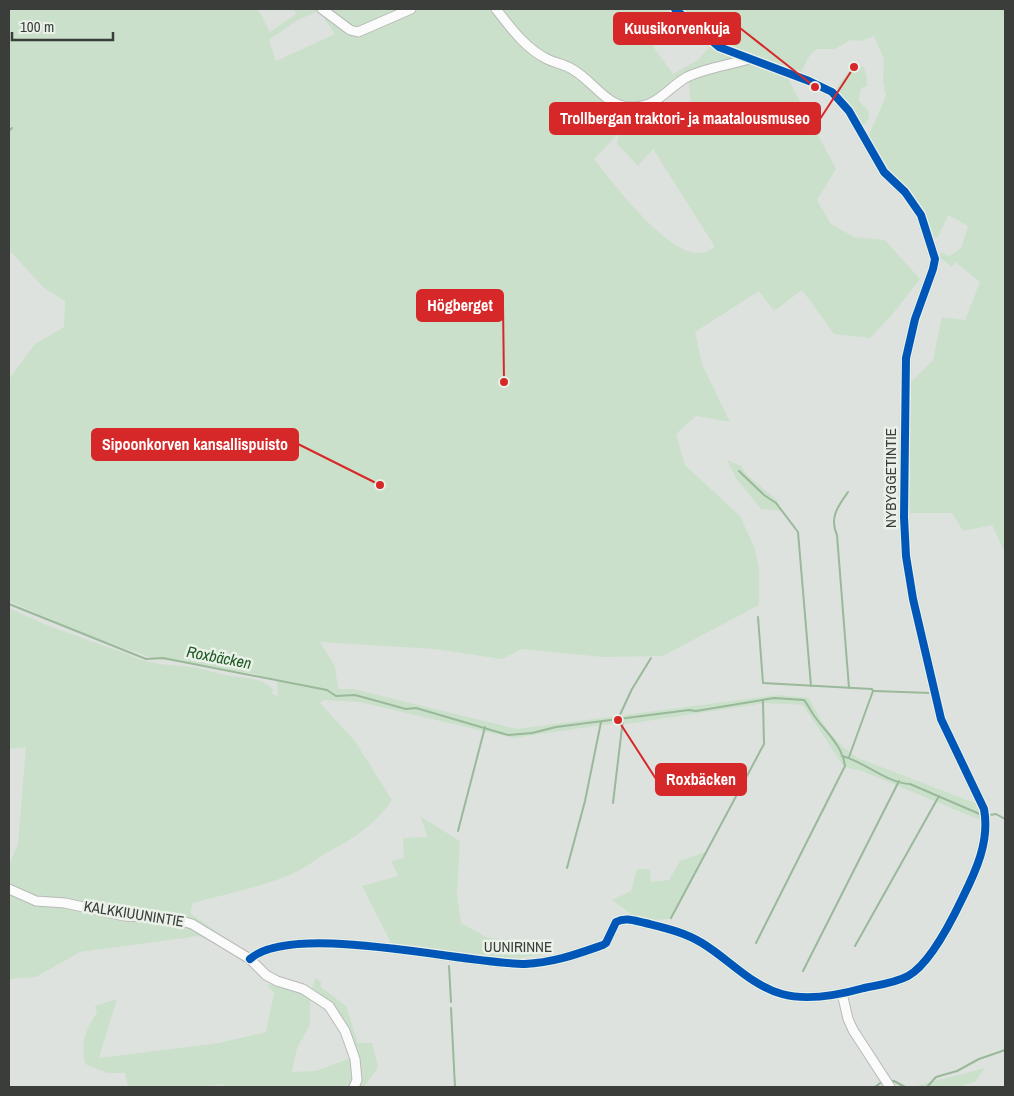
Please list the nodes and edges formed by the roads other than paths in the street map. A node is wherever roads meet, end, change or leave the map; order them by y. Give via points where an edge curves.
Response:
1 (322, 9) edge
2 (411, 9) edge
3 (496, 9) edge
4 (675, 9) edge
5 (749, 59) junction
6 (9, 890) edge
7 (250, 959) junction
8 (842, 993) junction
9 (889, 1086) edge
10 (354, 1087) edge

1 - 2 street via 350,30 358,32
3 - 5 street via 531,49 572,69 610,102 624,107 645,106 688,76
4 - 5 street, NYBYGGETINTIE via 719,47
5 - 8 street, NYBYGGETINTIE via 823,87 841,102 884,172 905,192 921,215 935,259 906,358 906,556 937,706 982,801 987,822 986,837 973,876 953,918 922,964 900,979
6 - 7 street, KALKKIUUNINTIE via 36,901 71,904 124,916 181,920
7 - 8 street, UUNIRINNE via 270,948 329,944 406,950 477,961 539,963 562,960 603,945 616,922 630,920 688,936 744,976 781,994 802,997
7 - 10 street, KALKKIUUNINTIE via 266,975 303,989 329,1006 345,1031 355,1059 357,1080
8 - 9 street via 853,1030

